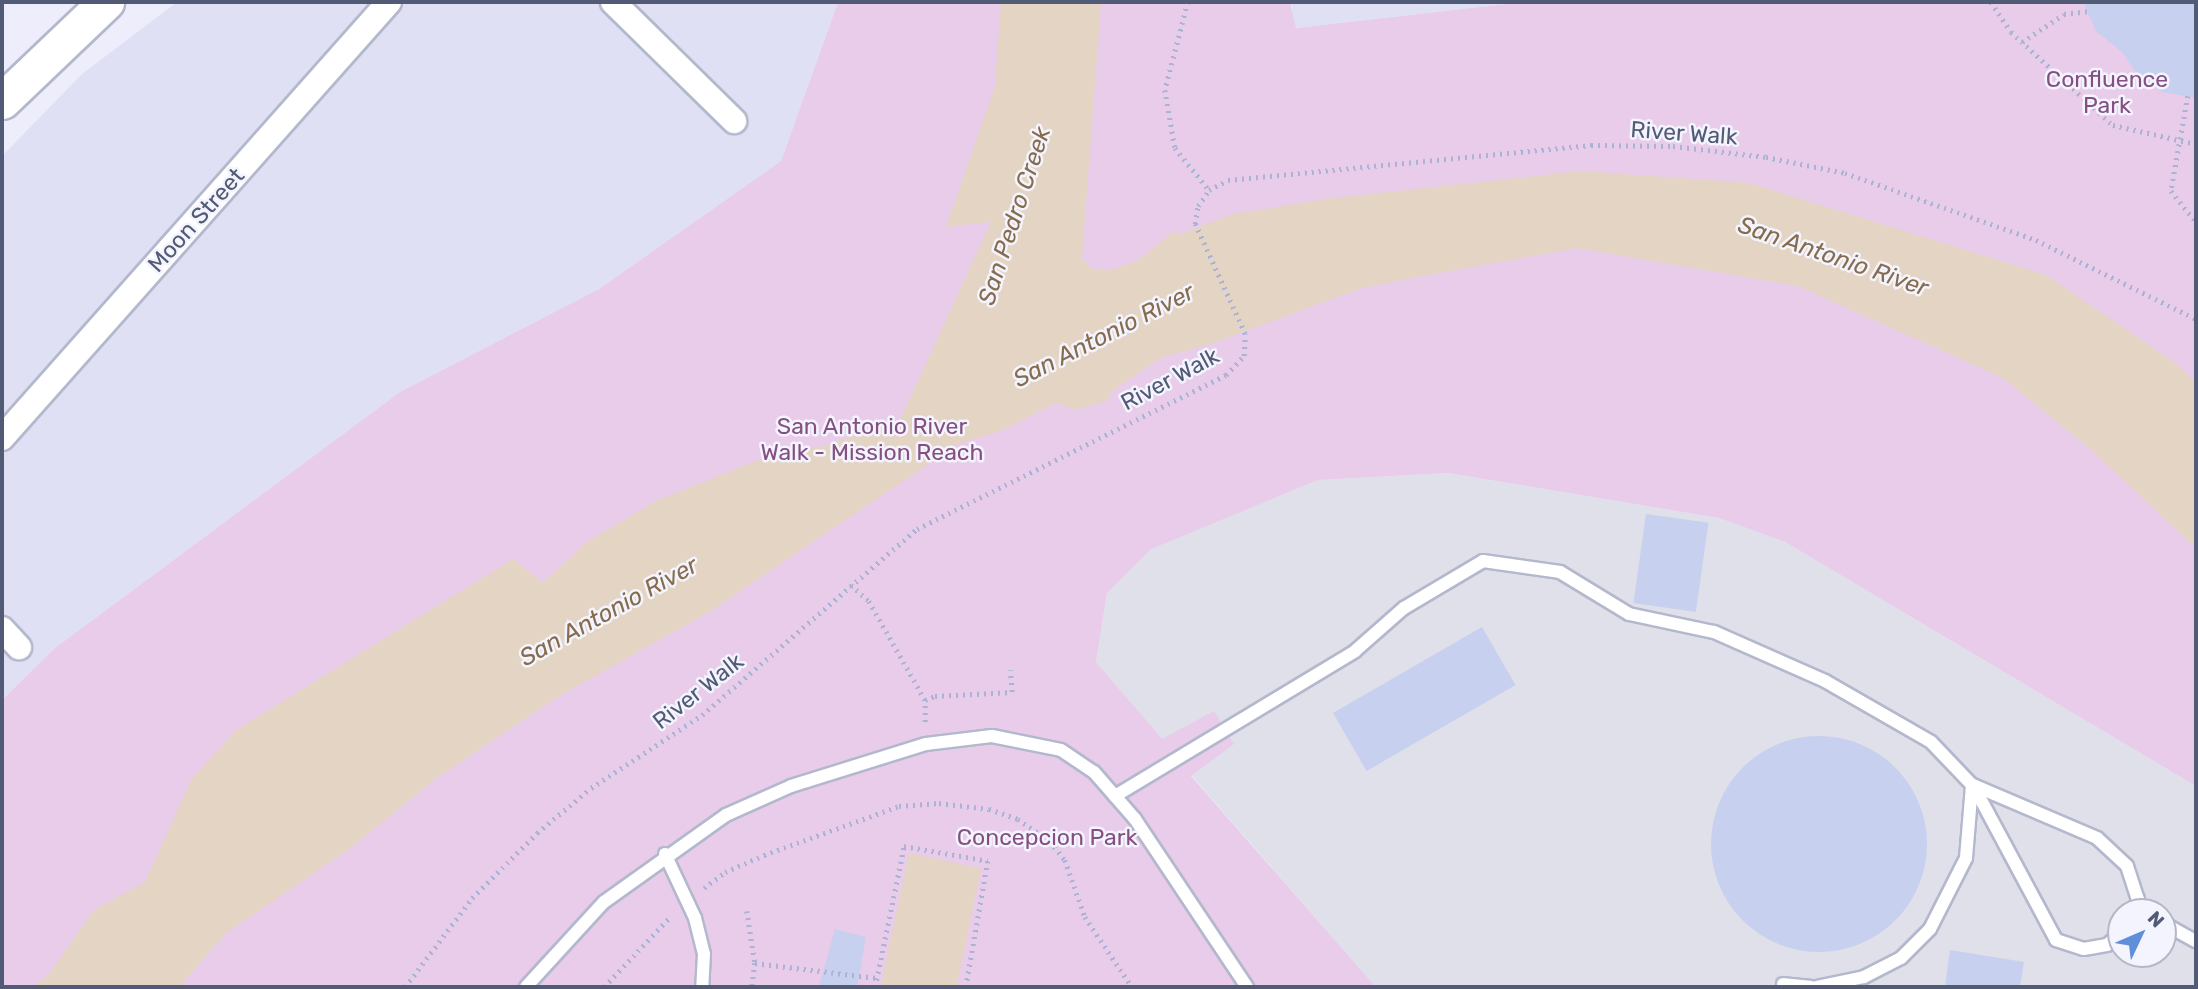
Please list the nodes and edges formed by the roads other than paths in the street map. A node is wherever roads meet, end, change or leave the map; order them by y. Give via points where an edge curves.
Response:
1 (106, 2) edge
2 (389, 2) edge
3 (613, 2) edge
4 (2, 101) edge
5 (734, 121) dead end
6 (2, 438) edge
7 (2, 629) edge
8 (19, 647) dead end
9 (1972, 785) junction
10 (1115, 796) junction
11 (665, 855) junction
12 (2138, 898) edge
13 (2177, 931) edge
14 (2196, 941) edge
15 (2107, 945) edge
16 (1783, 984) dead end
17 (526, 987) edge
18 (702, 987) edge
19 (1247, 987) edge
20 (1814, 987) edge

1 - 4 main road
2 - 6 street, Moon Street
3 - 5 street
7 - 8 street
9 - 10 lane via 1931,742 1813,676 1714,632 1629,614 1560,572 1483,561 1404,608 1355,652
9 - 12 lane via 2097,838 2127,866
9 - 15 lane via 2056,940 2084,949
9 - 20 lane via 1966,858 1930,929 1900,958 1864,977
10 - 11 lane via 1094,772 1061,750 1037,743 992,736 926,744 791,786 726,815
10 - 19 lane
11 - 17 lane via 604,902
11 - 18 lane via 704,954
13 - 14 lane
16 - 20 lane

